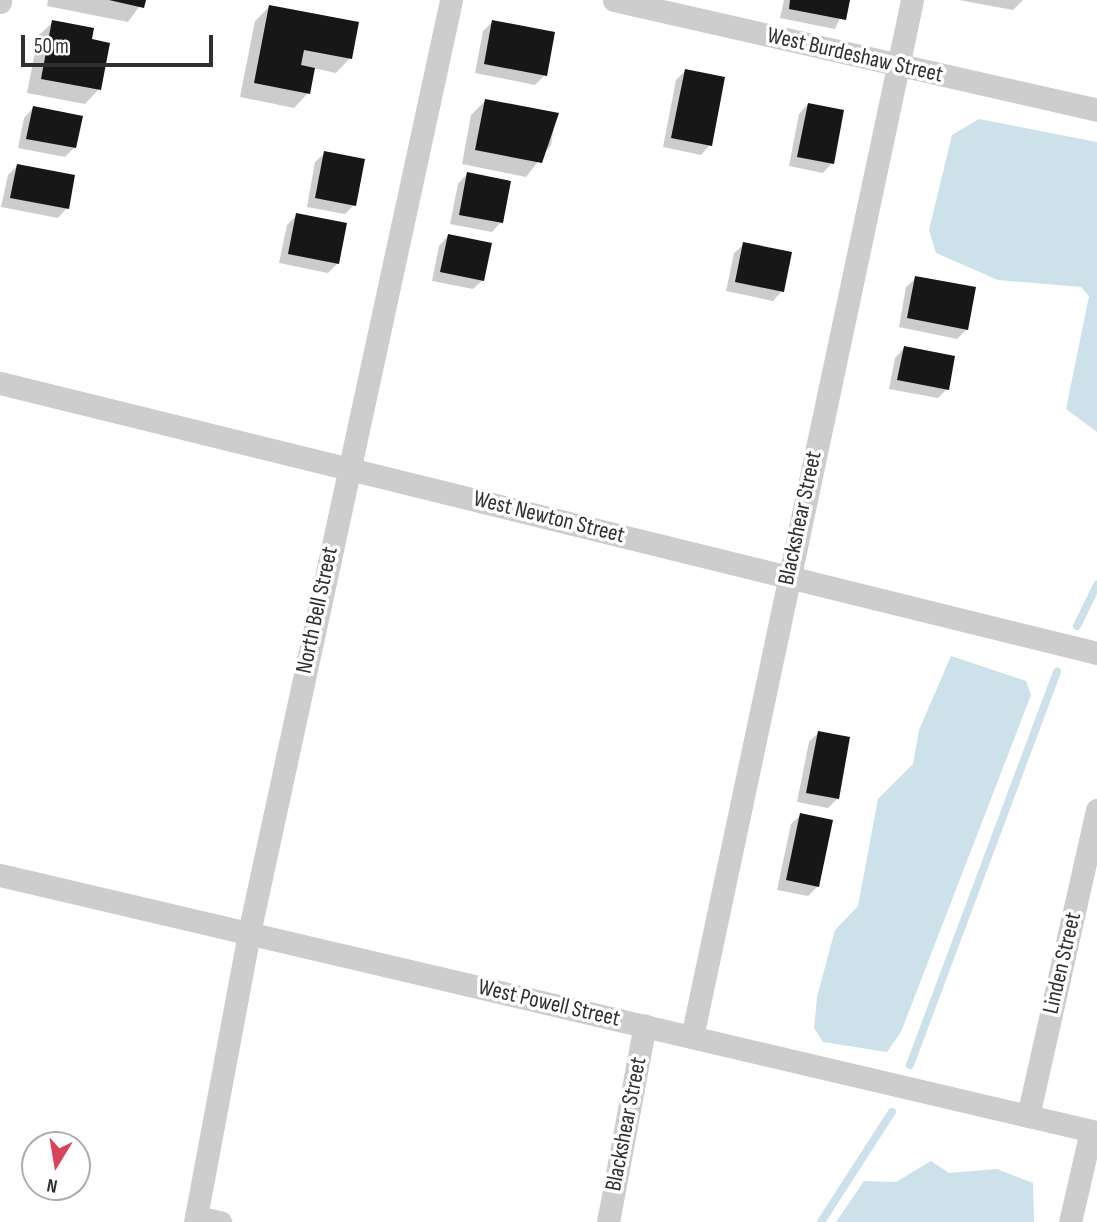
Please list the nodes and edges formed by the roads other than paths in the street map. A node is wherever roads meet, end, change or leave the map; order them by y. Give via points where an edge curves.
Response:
1 (451, 0) edge
2 (614, 0) edge
3 (912, 0) edge
4 (897, 64) junction
5 (1097, 110) edge
6 (0, 383) edge
7 (348, 467) junction
8 (788, 576) junction
9 (1097, 653) edge
10 (1097, 810) edge
11 (0, 875) edge
12 (248, 933) junction
13 (645, 1025) junction
14 (692, 1037) junction
15 (1028, 1116) junction
16 (1094, 1131) edge
17 (195, 1219) edge
18 (220, 1222) edge
19 (608, 1222) edge
20 (1070, 1222) edge

1 - 7 street, North Bell Street
2 - 4 street, West Burdeshaw Street
3 - 4 street, Blackshear Street
4 - 5 street, West Burdeshaw Street
4 - 8 street, Blackshear Street
6 - 7 street, West Newton Street
7 - 8 street, West Newton Street
7 - 12 street, North Bell Street
8 - 9 street, West Newton Street
8 - 14 street, Blackshear Street
10 - 15 street, Linden Street
11 - 12 street, West Powell Street
12 - 13 street, West Powell Street
12 - 17 street, North Bell Street
13 - 14 street, West Powell Street
13 - 19 street, Blackshear Street
14 - 15 street, West Powell Street
15 - 16 street, West Powell Street
16 - 20 street
17 - 18 street

